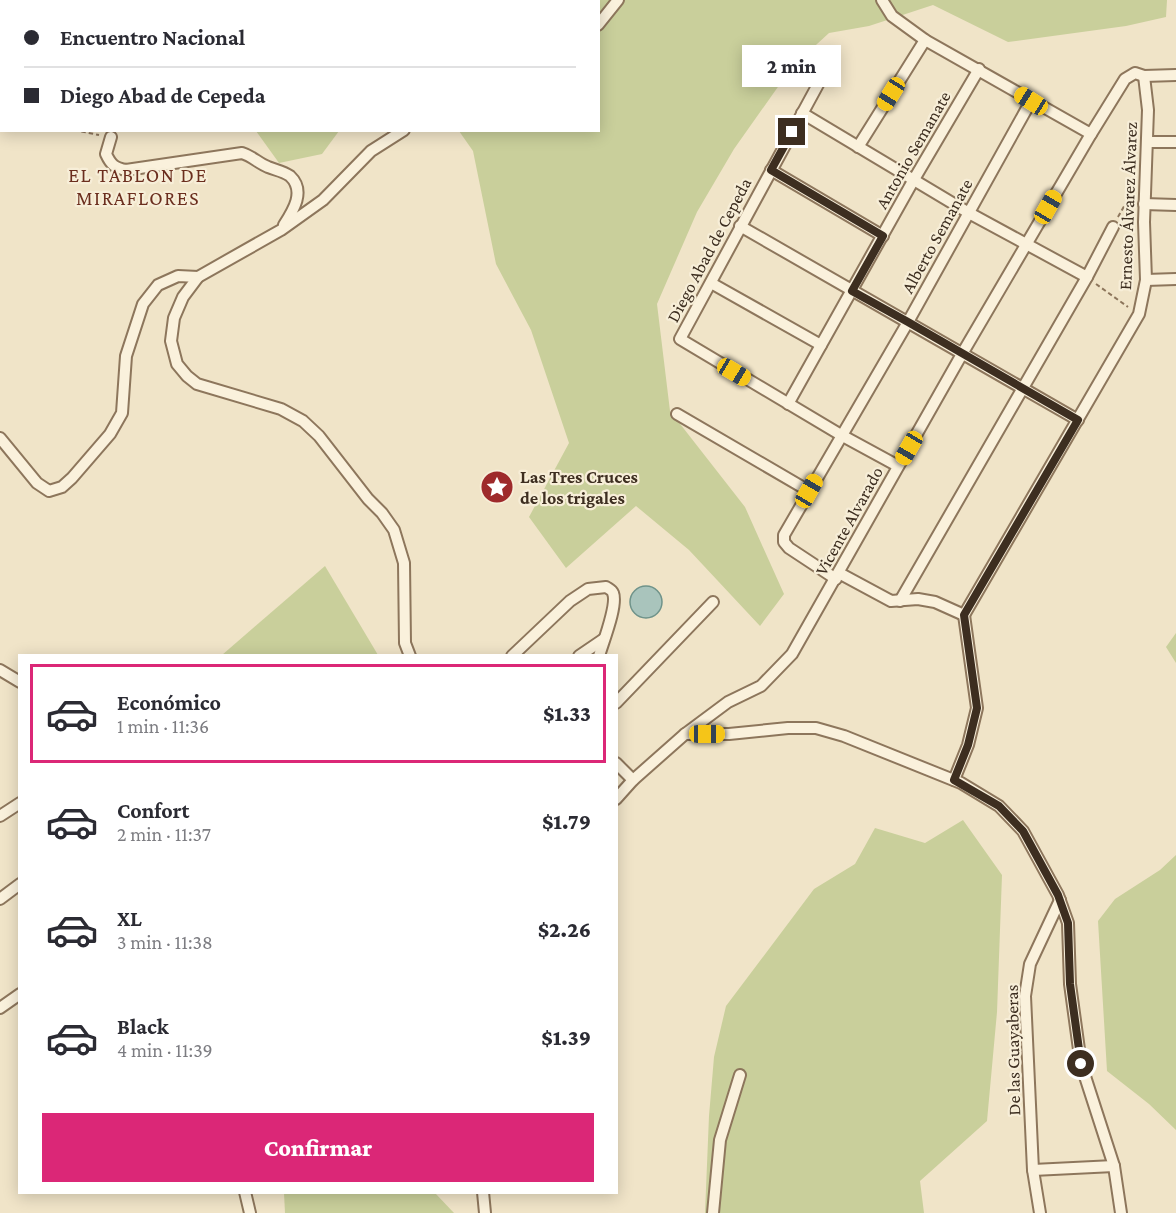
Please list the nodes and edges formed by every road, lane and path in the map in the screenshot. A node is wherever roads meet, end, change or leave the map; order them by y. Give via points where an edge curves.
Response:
1 (618, 0) edge
2 (882, 0) edge
3 (600, 22) edge
4 (925, 40) junction
5 (828, 66) dead end
6 (979, 69) junction
7 (1144, 75) junction
8 (1176, 75) edge
9 (1031, 101) junction
10 (802, 113) junction
11 (85, 132) edge
12 (401, 132) edge
13 (1091, 134) junction
14 (111, 137) joint
15 (1147, 142) junction
16 (1176, 142) edge
17 (858, 147) junction
18 (771, 170) junction
19 (913, 181) junction
20 (1144, 204) junction
21 (1176, 204) edge
22 (969, 213) junction
23 (1132, 219) dead end
24 (740, 226) junction
25 (1113, 227) joint
26 (281, 230) junction
27 (883, 236) junction
28 (1027, 244) junction
29 (198, 277) junction
30 (1087, 277) junction
31 (1176, 279) edge
32 (1146, 280) junction
33 (711, 283) junction
34 (852, 291) junction
35 (1138, 314) junction
36 (908, 322) junction
37 (821, 345) junction
38 (962, 354) junction
39 (1022, 389) junction
40 (788, 404) junction
41 (677, 414) dead end
42 (1078, 420) junction
43 (842, 435) junction
44 (0, 438) edge
45 (898, 466) junction
46 (809, 491) junction
47 (837, 576) junction
48 (900, 601) junction
49 (713, 602) dead end
50 (964, 615) junction
51 (604, 639) junction
52 (409, 654) edge
53 (514, 654) edge
54 (582, 654) edge
55 (600, 654) edge
56 (0, 670) edge
57 (18, 680) edge
58 (618, 701) edge
59 (685, 734) junction
60 (618, 765) edge
61 (633, 780) junction
62 (954, 780) junction
63 (618, 797) edge
64 (18, 804) edge
65 (0, 816) edge
66 (18, 886) edge
67 (0, 899) edge
68 (1060, 900) junction
69 (18, 995) edge
70 (0, 1008) edge
71 (740, 1075) dead end
72 (1114, 1166) junction
73 (1033, 1170) junction
74 (245, 1194) edge
75 (483, 1194) edge
76 (250, 1213) edge
77 (485, 1213) edge
78 (712, 1213) edge
79 (1040, 1213) edge
80 (1122, 1213) edge

1 - 3 street
2 - 4 street via 892,16
4 - 6 street
4 - 17 street
5 - 10 street, Diego Abad de Cepeda
6 - 9 street
6 - 19 street, Antonio Semanate
7 - 8 street
7 - 13 street, Vicente Alvarado via 1135,73 1125,79
7 - 15 street, Ernesto Álvarez Álvarez
9 - 13 street
9 - 22 street, Alberto Semanate
10 - 17 street
10 - 18 street, Diego Abad de Cepeda
11 - 14 path
12 - 26 street via 371,151 323,200
13 - 28 street, Vicente Alvarado
14 - 26 street via 106,154 115,168 126,170 242,153 291,177 298,192 296,205
15 - 16 street
15 - 20 street, Ernesto Álvarez Álvarez
17 - 19 street
18 - 24 street, Diego Abad de Cepeda
18 - 27 street
19 - 22 street
19 - 27 street, Antonio Semanate
20 - 21 street
20 - 32 street, Ernesto Álvarez Álvarez
22 - 28 street
22 - 36 street, Alberto Semanate
23 - 25 path via 1131,194
24 - 33 street, Diego Abad de Cepeda
24 - 34 street
25 - 30 street
26 - 29 street
27 - 34 street, Antonio Semanate
28 - 30 street
28 - 38 street, Vicente Alvarado
29 - 44 street via 178,276 158,285 143,304 126,356 122,413 111,434 62,487 49,491 37,483
29 - 52 street via 174,318 171,341 177,364 197,384 281,410 303,421 382,513 394,530 404,563 405,643
30 - 35 path
30 - 39 street
31 - 32 street
32 - 35 street, Ernesto Álvarez Álvarez
33 - 37 street
33 - 40 street, Diego Abad de Cepeda via 680,339
34 - 36 street
34 - 37 street, Antonio Semanate
35 - 42 street, Ernesto Álvarez Álvarez
36 - 38 street
36 - 43 street, Alberto Semanate
37 - 40 street, Antonio Semanate
38 - 39 street
38 - 45 street, Vicente Alvarado
39 - 42 street
39 - 48 street
40 - 43 street
41 - 46 street
42 - 50 street, Ernesto Álvarez Álvarez
43 - 45 street
43 - 46 street, Alberto Semanate
45 - 47 street, Vicente Alvarado
46 - 47 street, Alberto Semanate via 784,535 784,542
47 - 48 street via 891,601
47 - 59 street, Vicente Alvarado via 792,654 760,686 728,702
48 - 50 street via 935,602
49 - 58 street
50 - 62 street via 977,708
51 - 53 street via 614,596 606,587 599,586 570,601
51 - 54 street
51 - 55 street
56 - 57 street
59 - 61 street, Vicente Alvarado
59 - 62 street via 816,728
60 - 61 street
61 - 63 street, Vicente Alvarado
62 - 68 street via 999,806 1023,831
64 - 65 street
66 - 67 street
68 - 72 street via 1068,923 1070,984 1081,1064
68 - 73 street, De las Guayaberas via 1030,964 1026,996
69 - 70 street
71 - 78 street via 720,1140
72 - 73 street
72 - 80 street
73 - 79 street, De las Guayaberas
74 - 76 street
75 - 77 street

